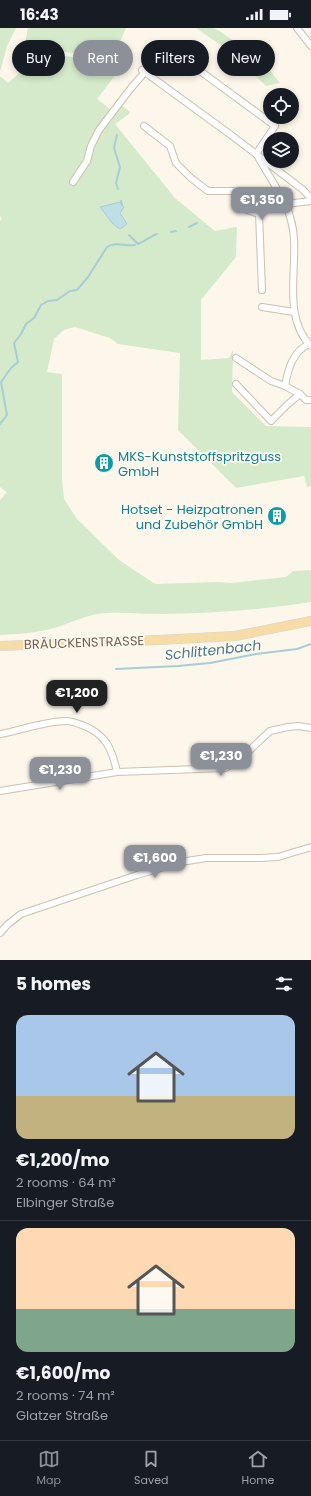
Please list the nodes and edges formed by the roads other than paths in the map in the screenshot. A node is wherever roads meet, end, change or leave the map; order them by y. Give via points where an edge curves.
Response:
1 (297, 28) edge
2 (311, 46) edge
3 (207, 76) edge
4 (144, 126) dead end
5 (256, 154) junction
6 (73, 182) dead end
7 (311, 198) edge
8 (311, 201) edge
9 (286, 204) junction
10 (259, 213) junction
11 (262, 290) dead end
12 (262, 307) dead end
13 (294, 312) junction
14 (310, 345) edge
15 (236, 358) dead end
16 (236, 384) dead end
17 (285, 386) junction
18 (300, 394) junction
19 (311, 400) edge
20 (311, 621) edge
21 (0, 646) edge
22 (311, 728) edge
23 (0, 734) edge
24 (117, 772) junction
25 (0, 791) edge
26 (311, 847) edge
27 (0, 933) edge

1 - 2 street
3 - 5 street via 275,126
4 - 10 street via 170,146 176,163 208,191 234,191 241,196 244,207
5 - 6 street via 143,71 99,130 87,161
5 - 7 street
5 - 9 street
8 - 9 street
9 - 10 street
9 - 13 street via 294,238
10 - 11 street
12 - 13 street
13 - 14 street via 298,328
14 - 17 street via 302,347 294,358
15 - 17 street via 271,381
16 - 18 street via 270,421
17 - 18 street
18 - 19 street via 306,400
20 - 21 main road, BRÄUCKENSTRASSE via 235,636
22 - 24 street via 293,726 270,731 237,762 225,768
23 - 24 street via 69,721 93,729 101,735
24 - 25 street
26 - 27 street via 278,857 206,858 181,862 21,914

